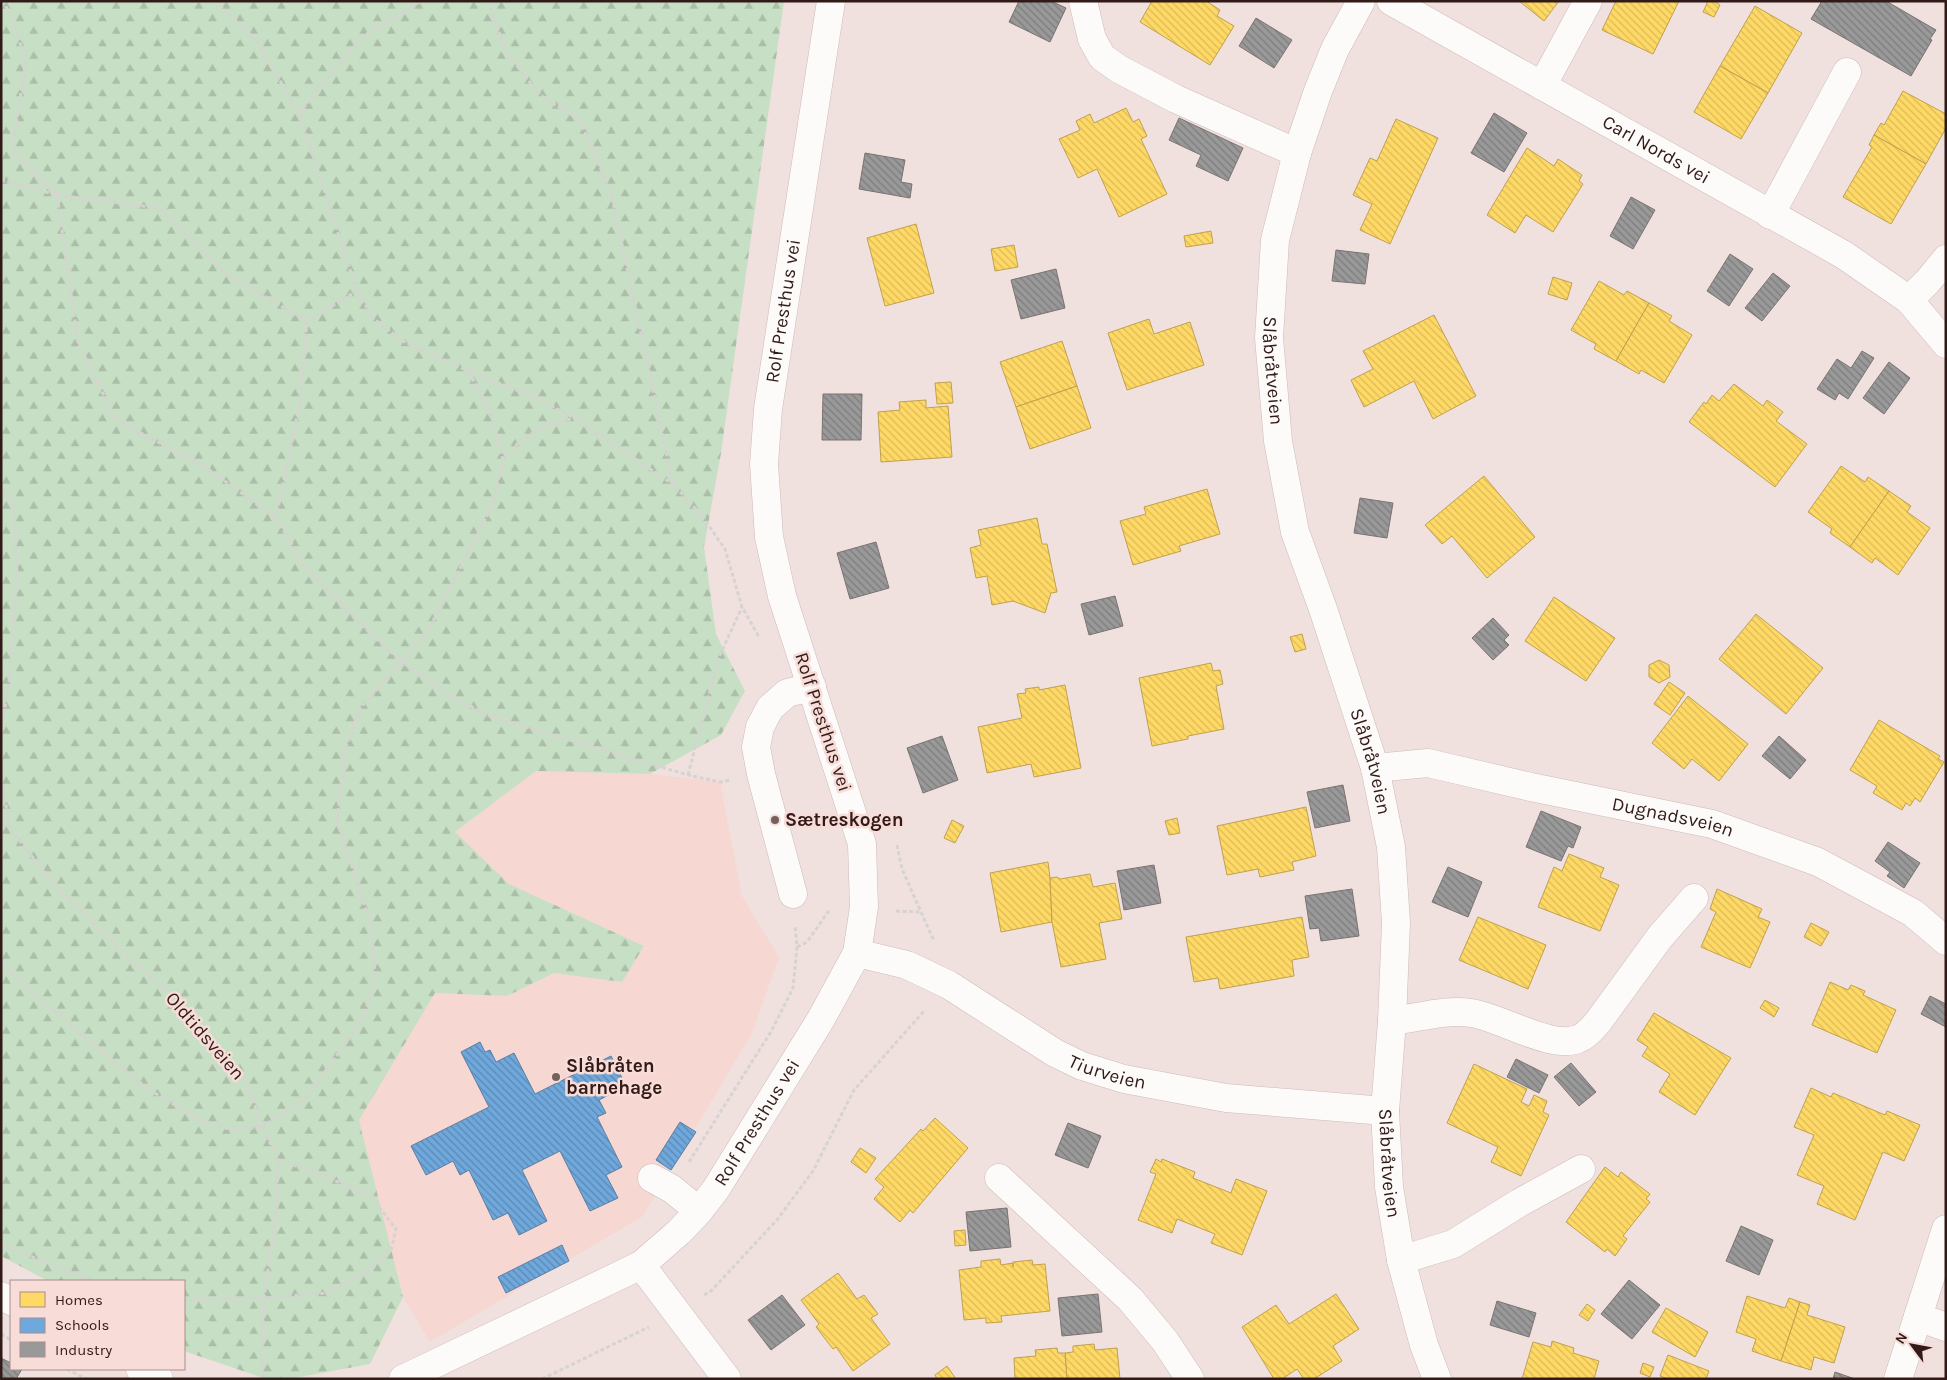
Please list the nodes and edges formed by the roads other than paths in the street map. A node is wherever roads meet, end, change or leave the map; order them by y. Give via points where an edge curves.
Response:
1 (831, 1) edge
2 (1083, 1) edge
3 (1361, 1) edge
4 (1391, 1) edge
5 (1588, 1) edge
6 (1847, 72) dead end
7 (1542, 86) junction
8 (1297, 153) junction
9 (1770, 215) junction
10 (1946, 259) edge
11 (1909, 300) junction
12 (1946, 344) edge
13 (812, 687) junction
14 (1375, 768) junction
15 (793, 894) road end
16 (1694, 898) dead end
17 (1946, 941) edge
18 (857, 953) junction
19 (1392, 1021) junction
20 (1385, 1111) junction
21 (1581, 1169) dead end
22 (999, 1178) dead end
23 (662, 1184) road end
24 (699, 1211) junction
25 (1946, 1229) edge
26 (1401, 1260) junction
27 (641, 1265) junction
28 (1918, 1317) junction
29 (1946, 1327) edge
30 (142, 1370) edge
31 (159, 1379) edge
32 (403, 1379) edge
33 (727, 1379) edge
34 (1190, 1379) edge
35 (1437, 1379) edge
36 (1898, 1379) edge

1 - 13 street, Rolf Presthus vei via 768,409 764,464 771,546 782,596
2 - 8 street via 1092,39 1102,57 1176,99
3 - 8 street, Slåbråtveien via 1335,49
4 - 7 street, Carl Nords vei
5 - 7 street
6 - 9 street
7 - 9 street, Carl Nords vei
8 - 14 street, Slåbråtveien via 1276,240 1272,289 1269,338 1278,441 1295,532
9 - 11 street, Carl Nords vei via 1844,255
10 - 11 street
11 - 12 street, Carl Nords vei
13 - 15 street via 787,693 770,708 760,727 756,747
13 - 18 street, Rolf Presthus vei via 862,844 864,907
14 - 17 street, Dugnadsveien via 1428,763 1712,824 1818,862 1913,913
14 - 19 street, Slåbråtveien via 1391,847 1396,923
16 - 19 street via 1660,937 1598,1022 1578,1039 1554,1041 1472,1013 1447,1012
18 - 20 street, Tiurveien via 907,965 949,985 1055,1053 1082,1066 1124,1079 1226,1098
18 - 24 street, Rolf Presthus vei via 821,1019 716,1190
19 - 20 street, Slåbråtveien
20 - 26 street, Slåbråtveien via 1389,1187
21 - 26 street via 1518,1203 1453,1244
22 - 34 street via 1130,1299
23 - 24 street
24 - 27 street, Rolf Presthus vei
25 - 28 street
26 - 35 street, Slåbråtveien via 1424,1345
27 - 32 street, Rolf Presthus vei
27 - 33 street
28 - 29 street
28 - 36 street
30 - 31 street

